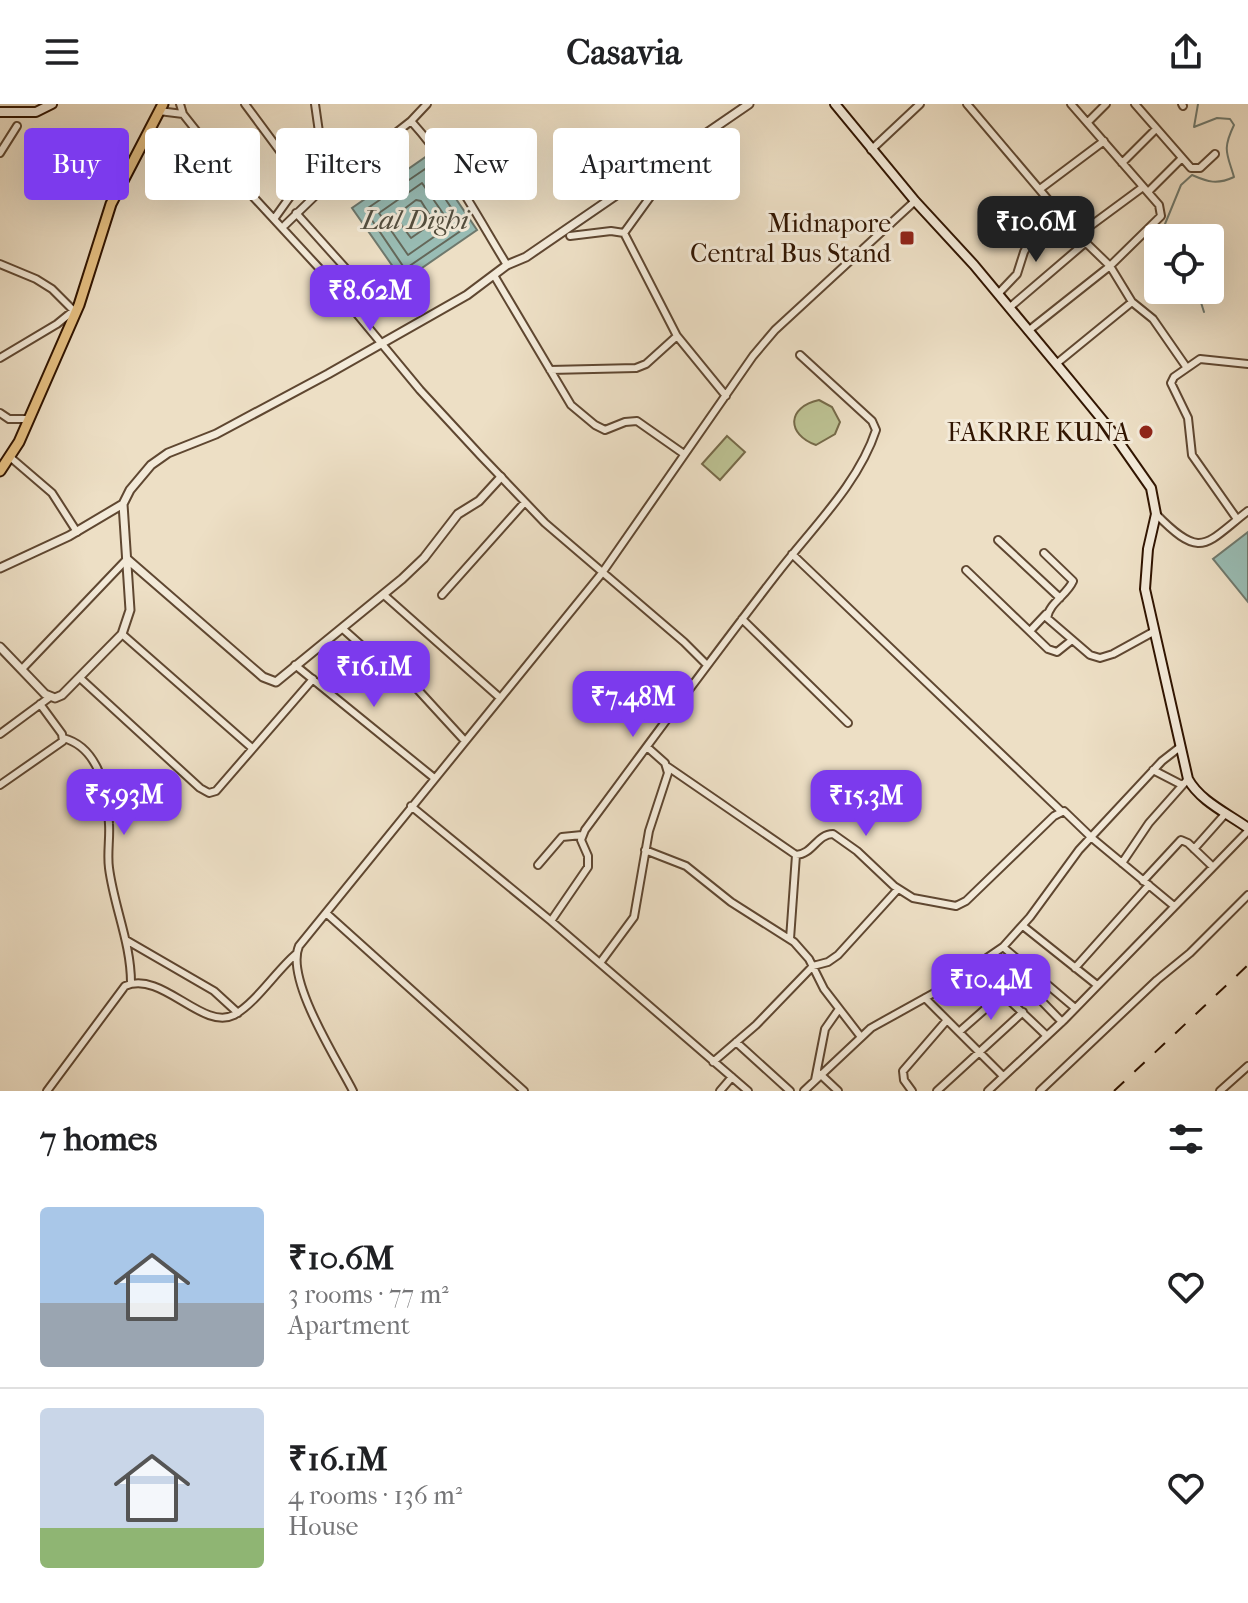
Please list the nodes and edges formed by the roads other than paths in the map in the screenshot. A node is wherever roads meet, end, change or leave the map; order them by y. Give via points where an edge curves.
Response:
1 (52, 104) edge
2 (180, 104) edge
3 (245, 104) edge
4 (315, 104) edge
5 (427, 104) edge
6 (749, 104) edge
7 (835, 104) edge
8 (920, 104) edge
9 (967, 104) edge
10 (1071, 104) edge
11 (1106, 104) edge
12 (1135, 104) edge
13 (158, 108) edge
14 (0, 112) edge
15 (183, 114) junction
16 (411, 121) junction
17 (1088, 122) junction
18 (17, 126) dead end
19 (1156, 129) junction
20 (1104, 141) junction
21 (276, 146) edge
22 (871, 150) junction
23 (0, 153) edge
24 (1215, 154) dead end
25 (1182, 158) junction
26 (1122, 163) junction
27 (1040, 189) junction
28 (1146, 189) junction
29 (648, 200) edge
30 (915, 201) junction
31 (296, 213) junction
32 (1059, 213) junction
33 (274, 219) junction
34 (285, 225) dead end
35 (624, 233) junction
36 (1078, 235) junction
37 (570, 236) dead end
38 (1085, 243) junction
39 (0, 264) edge
40 (507, 265) junction
41 (1110, 266) junction
42 (495, 277) junction
43 (357, 281) dead end
44 (998, 294) junction
45 (1132, 302) junction
46 (1009, 308) junction
47 (74, 312) junction
48 (1028, 331) junction
49 (677, 336) junction
50 (383, 343) junction
51 (800, 355) dead end
52 (0, 358) edge
53 (1056, 364) junction
54 (1248, 364) edge
55 (1187, 368) junction
56 (550, 370) junction
57 (726, 396) junction
58 (0, 413) edge
59 (30, 419) junction
60 (684, 454) junction
61 (10, 457) junction
62 (0, 471) edge
63 (501, 477) junction
64 (525, 502) junction
65 (123, 504) junction
66 (1248, 511) edge
67 (1156, 514) junction
68 (1237, 519) junction
69 (77, 532) junction
70 (998, 540) dead end
71 (1044, 553) dead end
72 (792, 554) junction
73 (127, 559) junction
74 (0, 568) edge
75 (966, 570) dead end
76 (602, 573) junction
77 (384, 595) junction
78 (442, 595) dead end
79 (1060, 598) junction
80 (1046, 614) junction
81 (742, 619) junction
82 (343, 629) junction
83 (1030, 631) junction
84 (1153, 632) junction
85 (122, 634) junction
86 (1072, 640) junction
87 (0, 647) edge
88 (3, 657) edge
89 (295, 665) junction
90 (707, 665) junction
91 (22, 669) junction
92 (80, 678) junction
93 (313, 679) junction
94 (50, 697) junction
95 (499, 697) junction
96 (40, 704) junction
97 (848, 723) dead end
98 (0, 734) edge
99 (63, 738) junction
100 (464, 740) junction
101 (647, 747) junction
102 (1180, 747) junction
103 (252, 748) junction
104 (668, 767) junction
105 (1153, 770) junction
106 (433, 777) junction
107 (1185, 782) junction
108 (0, 785) edge
109 (411, 806) junction
110 (1061, 811) junction
111 (1227, 813) junction
112 (1248, 830) edge
113 (582, 835) junction
114 (1092, 838) junction
115 (1194, 849) junction
116 (645, 850) junction
117 (796, 855) junction
118 (1122, 863) junction
119 (538, 865) dead end
120 (1212, 866) junction
121 (1146, 883) junction
122 (898, 889) junction
123 (1248, 895) edge
124 (1174, 906) junction
125 (326, 913) junction
126 (551, 921) junction
127 (1023, 926) junction
128 (790, 939) junction
129 (126, 940) junction
130 (1003, 947) junction
131 (995, 953) junction
132 (296, 954) junction
133 (600, 963) junction
134 (813, 966) junction
135 (1075, 968) junction
136 (131, 983) junction
137 (1097, 985) junction
138 (925, 998) junction
139 (1075, 1008) junction
140 (839, 1009) junction
141 (1023, 1012) junction
142 (238, 1013) junction
143 (947, 1020) junction
144 (1062, 1022) junction
145 (959, 1032) junction
146 (1047, 1036) junction
147 (861, 1037) junction
148 (736, 1042) junction
149 (980, 1053) junction
150 (713, 1062) junction
151 (1248, 1066) edge
152 (1003, 1076) junction
153 (732, 1077) junction
154 (817, 1077) junction
155 (1229, 1083) junction
156 (47, 1091) edge
157 (353, 1091) edge
158 (524, 1091) edge
159 (720, 1091) edge
160 (748, 1091) edge
161 (790, 1091) edge
162 (804, 1091) edge
163 (838, 1091) edge
164 (912, 1091) edge
165 (937, 1091) edge
166 (988, 1091) edge
167 (1040, 1091) edge
168 (1220, 1091) edge
169 (1236, 1091) edge

1 - 14 main road via 36,112
2 - 15 street
3 - 21 street
4 - 33 street via 321,146 317,159
5 - 16 street
6 - 40 street
7 - 22 main road
8 - 22 street
9 - 27 street
10 - 17 street
11 - 17 street
12 - 19 street
13 - 15 street
13 - 47 main road via 111,204
15 - 33 street
16 - 31 street via 349,163
16 - 40 street via 457,181
17 - 20 street
18 - 23 street
19 - 25 street
19 - 26 street
20 - 26 street
20 - 27 street
22 - 30 main road
24 - 25 street via 1196,169
25 - 28 street
26 - 28 street
27 - 32 street
28 - 36 street
28 - 41 street via 1161,216
29 - 35 street
30 - 44 main road
30 - 57 street via 775,330
31 - 34 street
31 - 43 street
32 - 36 street
32 - 44 street via 1030,241 1017,274
33 - 50 street
35 - 37 street
35 - 49 street
36 - 38 street
38 - 41 street
38 - 46 street
39 - 47 street via 52,289
40 - 42 street
41 - 45 street
41 - 48 street
42 - 50 street
42 - 56 street
44 - 46 main road
45 - 53 street
45 - 55 street via 1153,319
46 - 48 main road
47 - 52 street
47 - 59 main road
48 - 53 main road
49 - 56 street via 636,368
49 - 57 street
50 - 63 street
50 - 65 street via 242,420 168,453 151,465
51 - 72 street via 855,402 876,430 870,449 842,491
53 - 67 main road via 1151,488
54 - 55 street via 1204,358
55 - 68 street via 1171,383 1188,418 1190,448
56 - 60 street via 571,405 595,425 605,430 637,421
57 - 60 street
58 - 59 street via 9,419
59 - 61 main road
60 - 76 street
61 - 62 main road
61 - 69 street via 52,493
63 - 64 street
63 - 77 street via 458,514 424,558
64 - 76 street
64 - 78 street
65 - 69 street
65 - 73 street
66 - 68 street
67 - 68 street via 1188,541 1200,544 1212,541
67 - 84 main road via 1145,569
69 - 74 street
70 - 79 street
71 - 79 street via 1073,581
72 - 81 street
72 - 110 street
73 - 85 street via 130,610
73 - 89 street via 263,677 276,682
73 - 91 street
75 - 83 street
76 - 90 street
76 - 95 street
77 - 82 street
77 - 95 street
79 - 80 street
80 - 83 street
80 - 86 street
81 - 90 street
81 - 97 street
82 - 89 street
82 - 100 street via 409,680
83 - 86 street via 1053,651
84 - 86 street via 1100,658
84 - 102 main road
85 - 92 street
85 - 103 street
87 - 88 street
88 - 91 street
89 - 93 street
90 - 101 street
91 - 94 street
92 - 94 street via 62,695
92 - 103 street via 204,792 216,791
93 - 103 street
93 - 106 street
94 - 96 street
95 - 100 street
96 - 98 street
96 - 99 street
99 - 108 street
99 - 129 street via 83,749 105,784 108,866
100 - 106 street
101 - 104 street
101 - 113 street
102 - 105 street
102 - 107 main road
104 - 116 street
104 - 117 street
105 - 107 street
105 - 114 street
106 - 109 street
107 - 111 main road
107 - 118 street
109 - 125 street
109 - 126 street
110 - 114 street
110 - 122 street via 961,905 913,898
111 - 112 main road
111 - 115 street
112 - 120 street
113 - 119 street via 562,837
113 - 126 street via 588,867
114 - 118 street
114 - 127 street
115 - 120 street
115 - 121 street via 1181,840
116 - 128 street via 686,866
116 - 133 street via 634,917
117 - 122 street via 833,834
117 - 128 street
118 - 121 street
120 - 124 street
121 - 124 street
121 - 135 street
122 - 134 street via 838,955
123 - 167 street
124 - 137 street
125 - 132 street
125 - 158 street
126 - 133 street
127 - 130 street
127 - 135 street
128 - 134 street
129 - 136 street
129 - 142 street via 214,991
130 - 131 street
130 - 139 street
131 - 138 street
131 - 144 street
132 - 142 street
132 - 157 street via 301,988
133 - 150 street
134 - 140 street
134 - 148 street
135 - 137 street
136 - 142 street via 153,985 212,1016
136 - 156 street
137 - 139 street
138 - 143 street
138 - 147 street
139 - 144 street
140 - 147 street
140 - 154 street via 825,1029
141 - 145 street via 1001,995
141 - 146 street
141 - 149 street
143 - 145 street
143 - 164 street via 903,1071
144 - 146 street
145 - 149 street
146 - 152 street
147 - 154 street
148 - 150 street
148 - 161 street
149 - 152 street
149 - 165 street
150 - 153 street
151 - 155 street
152 - 166 street
153 - 159 street
153 - 160 street
154 - 162 street
154 - 163 street
155 - 168 street
155 - 169 street

